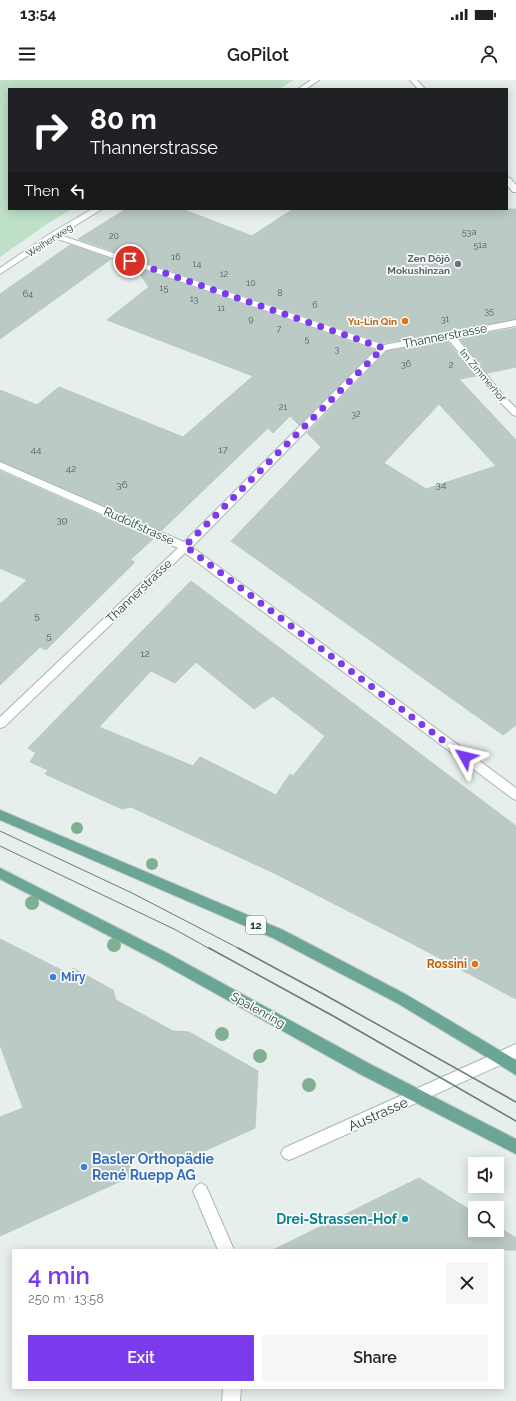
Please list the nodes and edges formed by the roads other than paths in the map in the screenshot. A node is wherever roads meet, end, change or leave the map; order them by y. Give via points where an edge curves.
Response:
1 (316, 80) edge
2 (413, 80) edge
3 (303, 88) edge
4 (421, 88) edge
5 (508, 181) edge
6 (516, 190) edge
7 (96, 210) edge
8 (54, 235) junction
9 (0, 272) edge
10 (516, 323) edge
11 (450, 336) junction
12 (383, 348) junction
13 (516, 413) edge
14 (0, 465) edge
15 (185, 546) junction
16 (0, 724) edge
17 (516, 795) edge
18 (0, 815) edge
19 (0, 873) edge
20 (516, 1050) edge
21 (500, 1058) junction
22 (516, 1068) edge
23 (417, 1096) junction
24 (516, 1147) edge
25 (288, 1153) dead end
26 (201, 1190) dead end
27 (226, 1249) edge
28 (232, 1389) edge
29 (231, 1401) edge

1 - 3 street
2 - 4 street
5 - 6 street
7 - 8 street, Weiherweg
8 - 9 street, Weiherweg
8 - 12 street
10 - 11 street, Thannerstrasse
11 - 12 street, Thannerstrasse
11 - 13 street, Im Zimmerhof
12 - 15 street, Thannerstrasse
14 - 15 street, Rudolfstrasse
15 - 16 street, Thannerstrasse
15 - 17 street, Rudolfstrasse
18 - 21 main road, 12 via 278,934 402,999
19 - 23 main road, Spalenring via 164,958
20 - 21 street, Austrasse
21 - 22 main road, 12
21 - 23 street, Austrasse
23 - 24 main road, Spalenring
23 - 25 street, Austrasse
26 - 27 street
28 - 29 street

